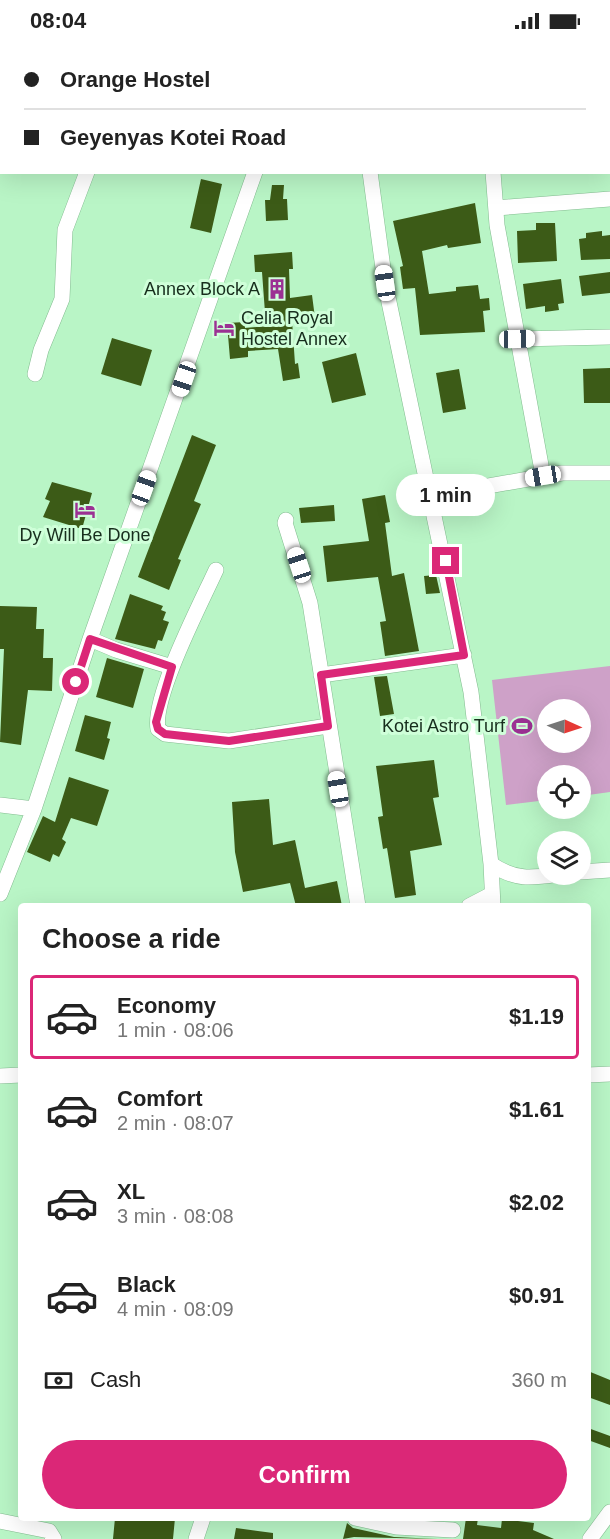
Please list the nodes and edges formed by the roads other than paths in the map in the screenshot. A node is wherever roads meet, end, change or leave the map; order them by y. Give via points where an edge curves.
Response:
1 (86, 174) edge
2 (254, 174) edge
3 (370, 174) edge
4 (494, 174) edge
5 (610, 199) edge
6 (496, 208) junction
7 (610, 337) edge
8 (517, 339) junction
9 (35, 374) dead end
10 (610, 473) edge
11 (543, 476) junction
12 (432, 496) junction
13 (286, 520) dead end
14 (216, 570) dead end
15 (90, 639) junction
16 (464, 655) junction
17 (172, 667) junction
18 (321, 675) junction
19 (328, 726) junction
20 (0, 806) edge
21 (34, 809) junction
22 (491, 864) junction
23 (610, 870) edge
24 (591, 871) edge
25 (537, 877) edge
26 (0, 894) edge
27 (492, 900) edge
28 (358, 903) edge
29 (610, 1074) edge
30 (18, 1075) edge
31 (591, 1075) edge
32 (0, 1076) edge
33 (610, 1512) edge
34 (0, 1521) edge
35 (202, 1521) edge
36 (369, 1521) edge
37 (454, 1529) edge
38 (54, 1539) edge
39 (196, 1539) edge
40 (590, 1539) edge

1 - 9 street via 65,230 62,299
2 - 15 street
3 - 12 street via 385,283
4 - 6 street
5 - 6 street
6 - 8 street
7 - 8 street
8 - 11 street
10 - 11 street
11 - 12 street
12 - 16 street
13 - 18 street via 310,603
14 - 17 street
15 - 17 street
15 - 21 street
16 - 18 street
16 - 22 street
17 - 19 street via 156,722 165,734 229,741
18 - 19 street
19 - 28 street
20 - 21 street
21 - 26 street
22 - 25 street via 507,875
22 - 27 street
23 - 24 street
29 - 31 street
30 - 32 street
33 - 40 street
34 - 38 street via 49,1531
35 - 39 street
36 - 37 street via 396,1527

